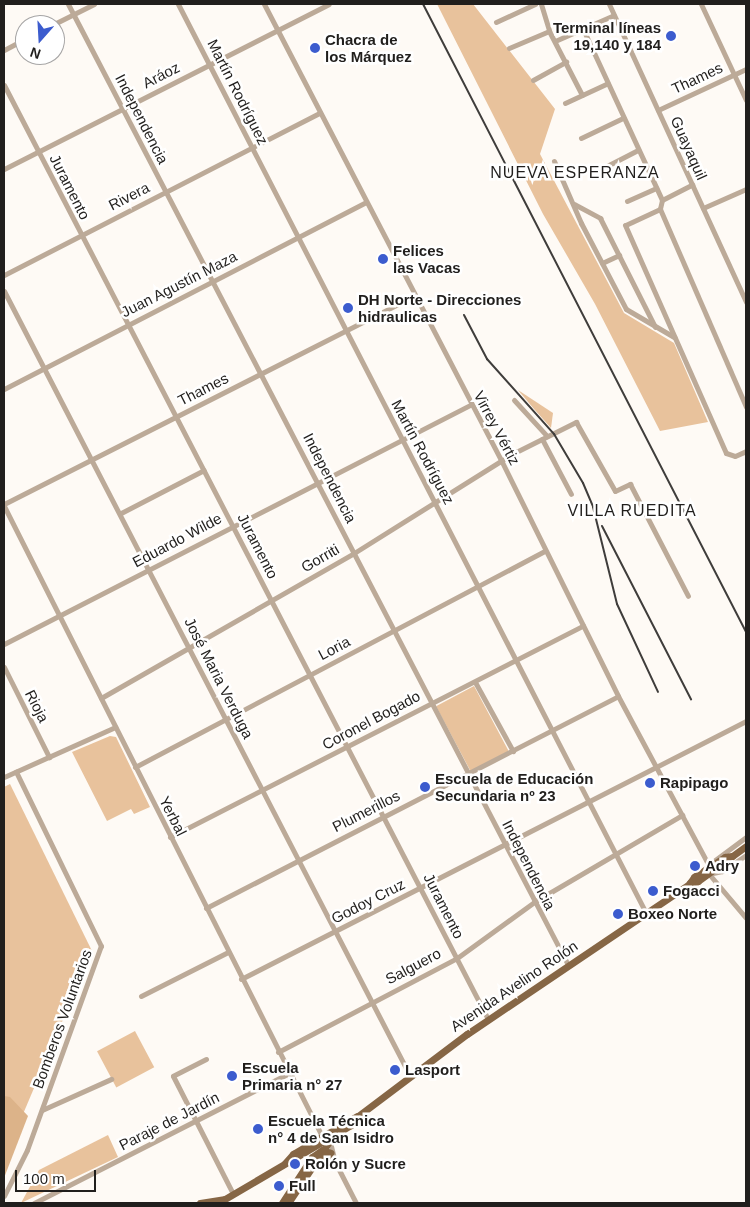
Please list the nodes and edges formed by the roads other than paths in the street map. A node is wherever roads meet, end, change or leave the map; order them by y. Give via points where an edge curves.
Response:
1 (68, 4) edge
2 (94, 4) edge
3 (178, 4) edge
4 (264, 4) edge
5 (329, 4) edge
6 (535, 4) edge
7 (541, 4) edge
8 (609, 4) edge
9 (701, 4) edge
10 (74, 14) junction
11 (614, 15) junction
12 (65, 18) edge
13 (496, 22) dead end
14 (583, 29) junction
15 (277, 30) junction
16 (549, 31) junction
17 (555, 41) junction
18 (509, 48) dead end
19 (566, 62) junction
20 (210, 64) junction
21 (746, 69) edge
22 (734, 75) junction
23 (534, 80) dead end
24 (608, 83) junction
25 (4, 85) edge
26 (582, 95) junction
27 (746, 100) edge
28 (565, 103) dead end
29 (123, 108) junction
30 (658, 110) junction
31 (319, 112) junction
32 (623, 118) junction
33 (580, 138) dead end
34 (253, 147) junction
35 (638, 150) junction
36 (38, 152) junction
37 (554, 161) dead end
38 (4, 169) edge
39 (601, 169) dead end
40 (692, 185) junction
41 (656, 188) junction
42 (746, 189) edge
43 (166, 191) junction
44 (662, 200) junction
45 (627, 201) dead end
46 (366, 202) junction
47 (574, 204) junction
48 (703, 208) junction
49 (660, 209) junction
50 (81, 235) junction
51 (299, 236) junction
52 (619, 255) junction
53 (602, 263) junction
54 (4, 275) edge
55 (212, 281) junction
56 (4, 291) edge
57 (414, 296) junction
58 (746, 302) edge
59 (127, 325) junction
60 (655, 328) junction
61 (348, 330) junction
62 (675, 337) junction
63 (44, 368) junction
64 (261, 374) junction
65 (4, 388) edge
66 (514, 400) dead end
67 (470, 405) junction
68 (746, 407) edge
69 (174, 418) junction
70 (544, 438) junction
71 (400, 440) junction
72 (746, 451) edge
73 (92, 459) junction
74 (502, 462) junction
75 (204, 470) junction
76 (318, 482) junction
77 (571, 494) dead end
78 (436, 502) junction
79 (4, 505) edge
80 (121, 513) junction
81 (234, 524) junction
82 (545, 552) junction
83 (354, 553) junction
84 (150, 569) junction
85 (479, 586) junction
86 (688, 596) dead end
87 (272, 600) junction
88 (59, 616) junction
89 (583, 626) junction
90 (394, 630) junction
91 (4, 644) edge
92 (190, 647) junction
93 (516, 660) junction
94 (4, 667) edge
95 (310, 675) junction
96 (475, 682) junction
97 (618, 696) junction
98 (100, 698) junction
99 (430, 703) junction
100 (226, 719) junction
101 (746, 721) edge
102 (115, 727) junction
103 (551, 732) junction
104 (347, 747) junction
105 (513, 751) junction
106 (49, 757) junction
107 (655, 766) junction
108 (135, 767) junction
109 (16, 772) junction
110 (467, 774) junction
111 (4, 777) edge
112 (262, 790) junction
113 (588, 802) junction
114 (682, 815) junction
115 (383, 817) junction
116 (170, 837) junction
117 (746, 837) edge
118 (505, 845) junction
119 (746, 846) edge
120 (613, 853) junction
121 (746, 855) edge
122 (298, 860) junction
123 (708, 869) junction
124 (421, 888) junction
125 (534, 902) junction
126 (206, 908) junction
127 (646, 913) junction
128 (746, 918) edge
129 (336, 932) junction
130 (228, 952) junction
131 (457, 958) junction
132 (568, 965) junction
133 (241, 979) junction
134 (141, 996) dead end
135 (371, 1002) junction
136 (488, 1019) junction
137 (278, 1052) junction
138 (206, 1059) dead end
139 (289, 1073) junction
140 (410, 1076) junction
141 (110, 1080) dead end
142 (42, 1110) junction
143 (358, 1116) junction
144 (195, 1122) junction
145 (336, 1135) junction
146 (322, 1136) junction
147 (330, 1142) junction
148 (322, 1150) junction
149 (332, 1153) junction
150 (299, 1158) junction
151 (318, 1158) junction
152 (335, 1162) junction
153 (284, 1164) junction
154 (304, 1170) junction
155 (233, 1194) junction
156 (4, 1196) edge
157 (221, 1201) edge
158 (34, 1203) edge
159 (200, 1203) edge
160 (282, 1203) edge
161 (288, 1203) edge
162 (356, 1203) edge

1 - 10 street, Independencia
2 - 10 street
3 - 20 street, Martín Rodríguez
4 - 15 street, Virrey Vértiz
5 - 15 street, Aráoz
6 - 13 street
7 - 16 street
8 - 11 street, Guayaquil
9 - 22 street
10 - 12 street
10 - 29 street, Independencia
11 - 14 street
11 - 30 street, Guayaquil
14 - 17 street
14 - 24 street
15 - 20 street, Aráoz
15 - 31 street, Virrey Vértiz
16 - 17 street
16 - 18 street
17 - 19 street
19 - 23 street
19 - 26 street
20 - 29 street, Aráoz
20 - 34 street, Martín Rodríguez
21 - 22 street, Thames
22 - 27 street
22 - 30 street, Thames
24 - 26 street
24 - 32 street
25 - 36 street, Juramento
26 - 28 street
29 - 36 street, Aráoz
29 - 43 street, Independencia
30 - 40 street, Guayaquil
31 - 34 street, Rivera
31 - 46 street, Virrey Vértiz
32 - 33 street
32 - 35 street
34 - 43 street, Rivera
34 - 51 street, Martín Rodríguez
35 - 39 street
35 - 41 street
36 - 38 street, Aráoz
36 - 50 street, Juramento
37 - 47 street
40 - 44 street
40 - 48 street, Guayaquil
41 - 44 street
41 - 45 street
42 - 48 street
43 - 50 street, Rivera
43 - 55 street, Independencia
44 - 49 street
46 - 51 street, Juan Agustín Maza
46 - 57 street, Virrey Vértiz
47 - 52 street via 600,218
47 - 53 street
48 - 58 street, Guayaquil
49 - 62 street via 625,225
49 - 68 street
50 - 54 street, Rivera
50 - 59 street, Juramento
51 - 55 street, Juan Agustín Maza
51 - 61 street, Martín Rodríguez
52 - 53 street
52 - 60 street
53 - 60 street via 626,309
55 - 59 street, Juan Agustín Maza
55 - 64 street, Independencia
56 - 63 street, José Maria Verduga
57 - 61 street, Thames
57 - 67 street, Virrey Vértiz
59 - 63 street, Juan Agustín Maza
59 - 69 street, Juramento
60 - 62 street
61 - 64 street, Thames
61 - 71 street, Martín Rodríguez
62 - 72 street via 726,454 735,456
63 - 65 street, Juan Agustín Maza
63 - 73 street, José Maria Verduga
64 - 69 street, Thames
64 - 76 street, Independencia
66 - 70 street
67 - 71 street, Eduardo Wilde
67 - 74 street, Virrey Vértiz
69 - 73 street, Thames
69 - 75 street, Juramento
70 - 74 street, Gorriti
70 - 77 street
70 - 86 street, Gorriti via 576,422 615,491 630,484
71 - 76 street, Eduardo Wilde
71 - 78 street, Martín Rodríguez
73 - 79 street, Thames
73 - 80 street, José Maria Verduga
74 - 78 street, Gorriti
74 - 82 street, Virrey Vértiz
75 - 80 street
75 - 81 street, Juramento
76 - 81 street, Eduardo Wilde
76 - 83 street, Independencia
78 - 83 street, Gorriti
78 - 85 street, Martín Rodríguez
79 - 88 street, Yerbal
80 - 84 street, José Maria Verduga
81 - 84 street, Eduardo Wilde
81 - 87 street, Juramento
82 - 85 street, Loria
82 - 89 street, Virrey Vértiz
83 - 87 street, Gorriti
83 - 90 street, Independencia
84 - 88 street, Eduardo Wilde
84 - 92 street, José Maria Verduga
85 - 90 street, Loria
85 - 93 street, Martín Rodríguez
87 - 92 street, Gorriti
87 - 95 street, Juramento
88 - 91 street, Eduardo Wilde
88 - 98 street, Yerbal
89 - 93 street, Coronel Bogado
89 - 97 street, Virrey Vértiz
90 - 95 street, Loria
90 - 99 street, Independencia
92 - 98 street, Gorriti
92 - 100 street, José Maria Verduga
93 - 96 street, Coronel Bogado
93 - 103 street, Martín Rodríguez
94 - 106 street, Rioja
95 - 100 street, Loria
95 - 104 street, Juramento
96 - 99 street, Coronel Bogado
96 - 105 street
97 - 103 street, Plumerillos
97 - 107 street, Virrey Vértiz
98 - 102 street, Yerbal
99 - 104 street, Coronel Bogado
99 - 110 street, Independencia
100 - 108 street, Loria
100 - 112 street, José Maria Verduga
101 - 107 street, Godoy Cruz
102 - 106 street
102 - 108 street, Yerbal
103 - 105 street, Plumerillos
103 - 113 street, Martín Rodríguez
104 - 112 street, Coronel Bogado
104 - 115 street, Juramento
105 - 110 street, Plumerillos
106 - 109 street
107 - 113 street, Godoy Cruz
107 - 114 street, Virrey Vértiz
108 - 116 street, Yerbal
109 - 111 street
109 - 142 street, Bomberos Voluntarios via 101,946
110 - 115 street, Plumerillos
110 - 118 street, Independencia
112 - 116 street, Coronel Bogado
112 - 122 street, José Maria Verduga
113 - 118 street, Godoy Cruz
113 - 120 street, Martín Rodríguez
114 - 120 street, Salguero
114 - 123 street, Virrey Vértiz
115 - 122 street, Plumerillos
115 - 124 street, Juramento
116 - 126 street, Yerbal
117 - 123 street, Avenida Avelino Rolón
118 - 124 street, Godoy Cruz
118 - 125 street, Independencia
119 - 123 main road, Avenida Avelino Rolón
120 - 125 street, Salguero
120 - 127 street, Martín Rodríguez
121 - 123 street, Avenida Avelino Rolón via 722,871
122 - 126 street, Plumerillos
122 - 129 street, José Maria Verduga
123 - 127 main road, Avenida Avelino Rolón
123 - 128 street, Virrey Vértiz
124 - 129 street, Godoy Cruz
124 - 131 street, Juramento
125 - 131 street, Salguero
125 - 132 street, Independencia
126 - 130 street, Yerbal
127 - 132 main road, Avenida Avelino Rolón
129 - 133 street, Godoy Cruz
129 - 135 street, José Maria Verduga
130 - 133 street, Yerbal
130 - 134 street
131 - 135 street, Salguero
131 - 136 street, Juramento
132 - 136 main road, Avenida Avelino Rolón
133 - 137 street, Yerbal
135 - 137 street, Salguero
135 - 140 street, José Maria Verduga
136 - 140 main road, Avenida Avelino Rolón
137 - 139 street, Yerbal
138 - 144 street via 173,1076
139 - 144 street, Paraje de Jardín
139 - 146 street, Yerbal
140 - 143 main road, Avenida Avelino Rolón
141 - 142 street
142 - 156 street, Bomberos Voluntarios
143 - 145 main road, Avenida Avelino Rolón
143 - 146 main road, Avenida Avelino Rolón
144 - 155 street
144 - 158 street, Paraje de Jardín
145 - 147 main road
145 - 150 main road, Avenida Avelino Rolón
146 - 153 main road, Avenida Avelino Rolón
147 - 148 main road
147 - 149 street
148 - 149 main road
148 - 151 main road
148 - 154 main road
149 - 152 street
150 - 153 main road, Avenida Avelino Rolón
150 - 154 main road
151 - 152 main road via 326,1156
151 - 161 main road
152 - 162 street
153 - 155 main road, Avenida Avelino Rolón
154 - 160 main road
155 - 157 main road, Avenida Avelino Rolón
157 - 159 main road

